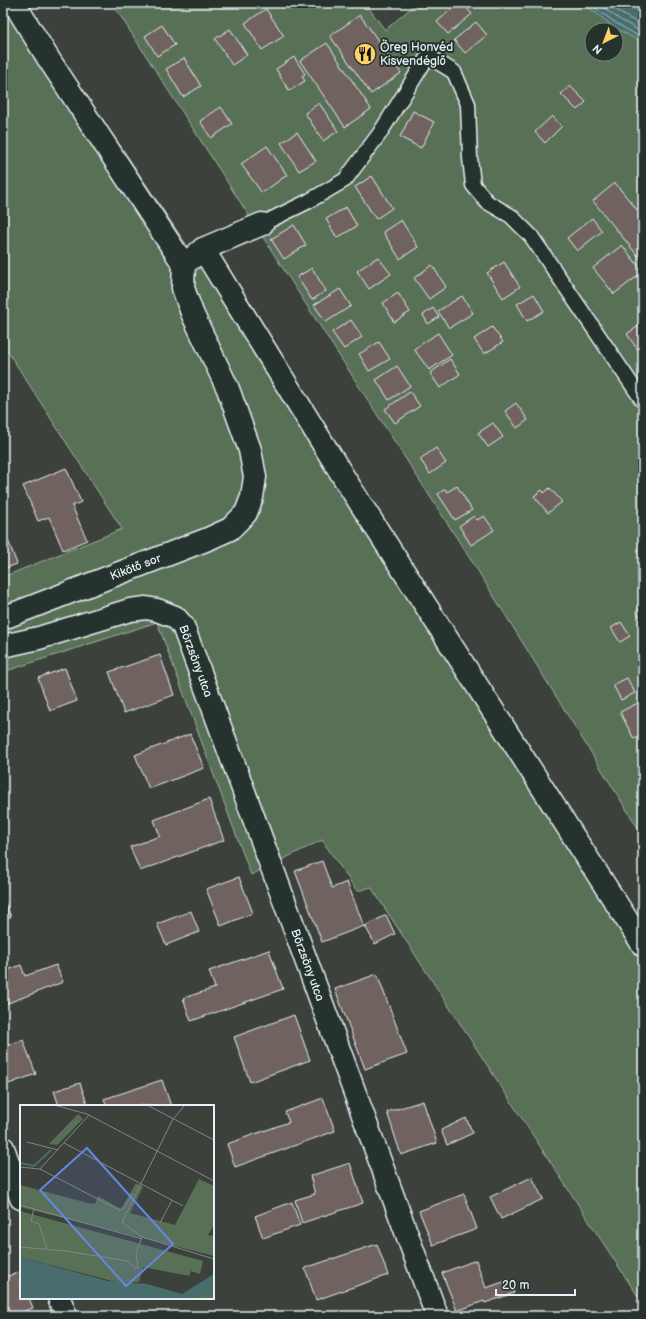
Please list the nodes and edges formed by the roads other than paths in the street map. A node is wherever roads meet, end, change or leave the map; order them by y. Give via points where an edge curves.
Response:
1 (14, 3) edge
2 (262, 224) joint
3 (203, 249) junction
4 (184, 265) junction
5 (643, 401) edge
6 (3, 618) edge
7 (3, 646) edge
8 (643, 945) edge
9 (3, 1148) edge
10 (20, 1195) edge
11 (59, 1299) edge
12 (66, 1316) edge
13 (437, 1316) edge

1 - 4 street
2 - 3 street
2 - 5 lane via 345,180 380,133 428,56 454,72 468,104 473,185 487,202 511,216 531,236
3 - 4 street
3 - 8 street via 346,481
4 - 6 street, Kikötő sor via 183,288 228,390 250,450 255,477 246,513 230,529 201,542
7 - 13 street, Börzsöny utca via 39,638 130,610 146,608 175,617 183,626
9 - 10 street
11 - 12 street

